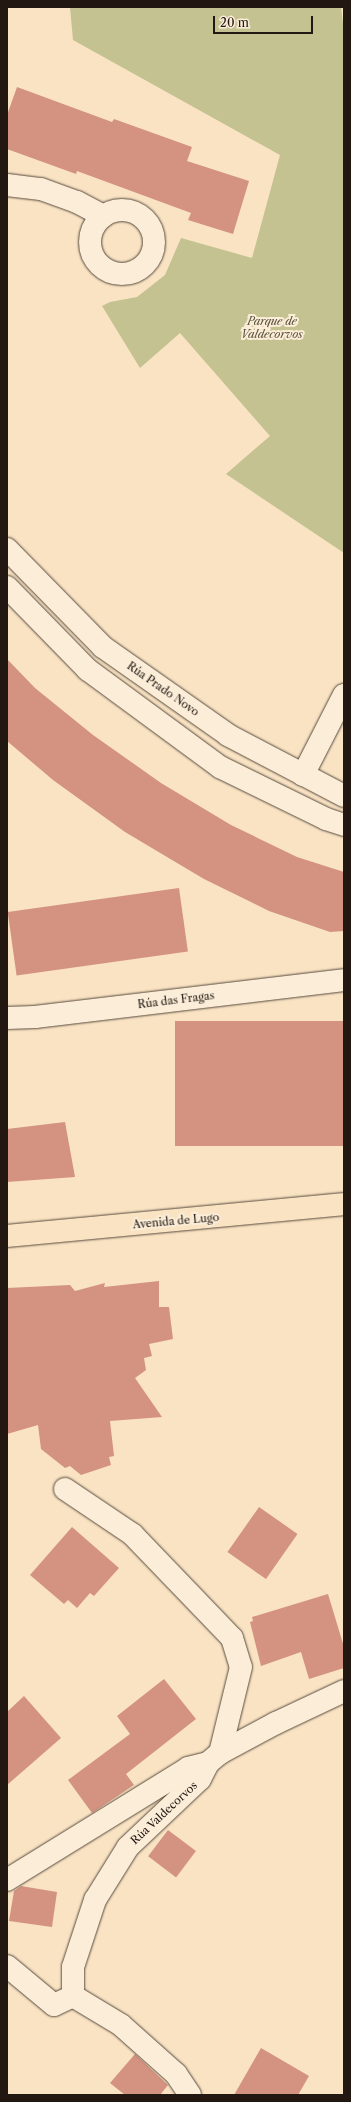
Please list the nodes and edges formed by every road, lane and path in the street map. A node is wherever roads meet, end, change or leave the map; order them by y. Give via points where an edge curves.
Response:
1 (7, 185) edge
2 (103, 216) dead end
3 (7, 549) edge
4 (7, 587) edge
5 (344, 694) edge
6 (303, 775) junction
7 (344, 796) edge
8 (344, 825) edge
9 (344, 980) edge
10 (7, 1018) edge
11 (344, 1204) edge
12 (7, 1236) edge
13 (65, 1489) dead end
14 (344, 1691) edge
15 (214, 1758) junction
16 (7, 1880) edge
17 (7, 1966) edge
18 (73, 1996) junction
19 (190, 2095) edge

1 - 2 street via 41,189 76,202
3 - 6 street, Rúa Prado Novo via 103,647 228,735
4 - 8 street via 88,670 220,767 326,819
5 - 6 street
6 - 7 street, Rúa Prado Novo
9 - 10 street, Rúa das Fragas via 35,1017
11 - 12 highway, Avenida de Lugo
13 - 15 street, Rúa Valdecorvos via 132,1534 232,1638 241,1667
14 - 15 street via 276,1723
15 - 16 street via 188,1768
15 - 18 street, Rúa Valdecorvos via 200,1779 128,1847 95,1900 73,1967
17 - 18 street via 54,2005
18 - 19 street via 121,2025 176,2074

